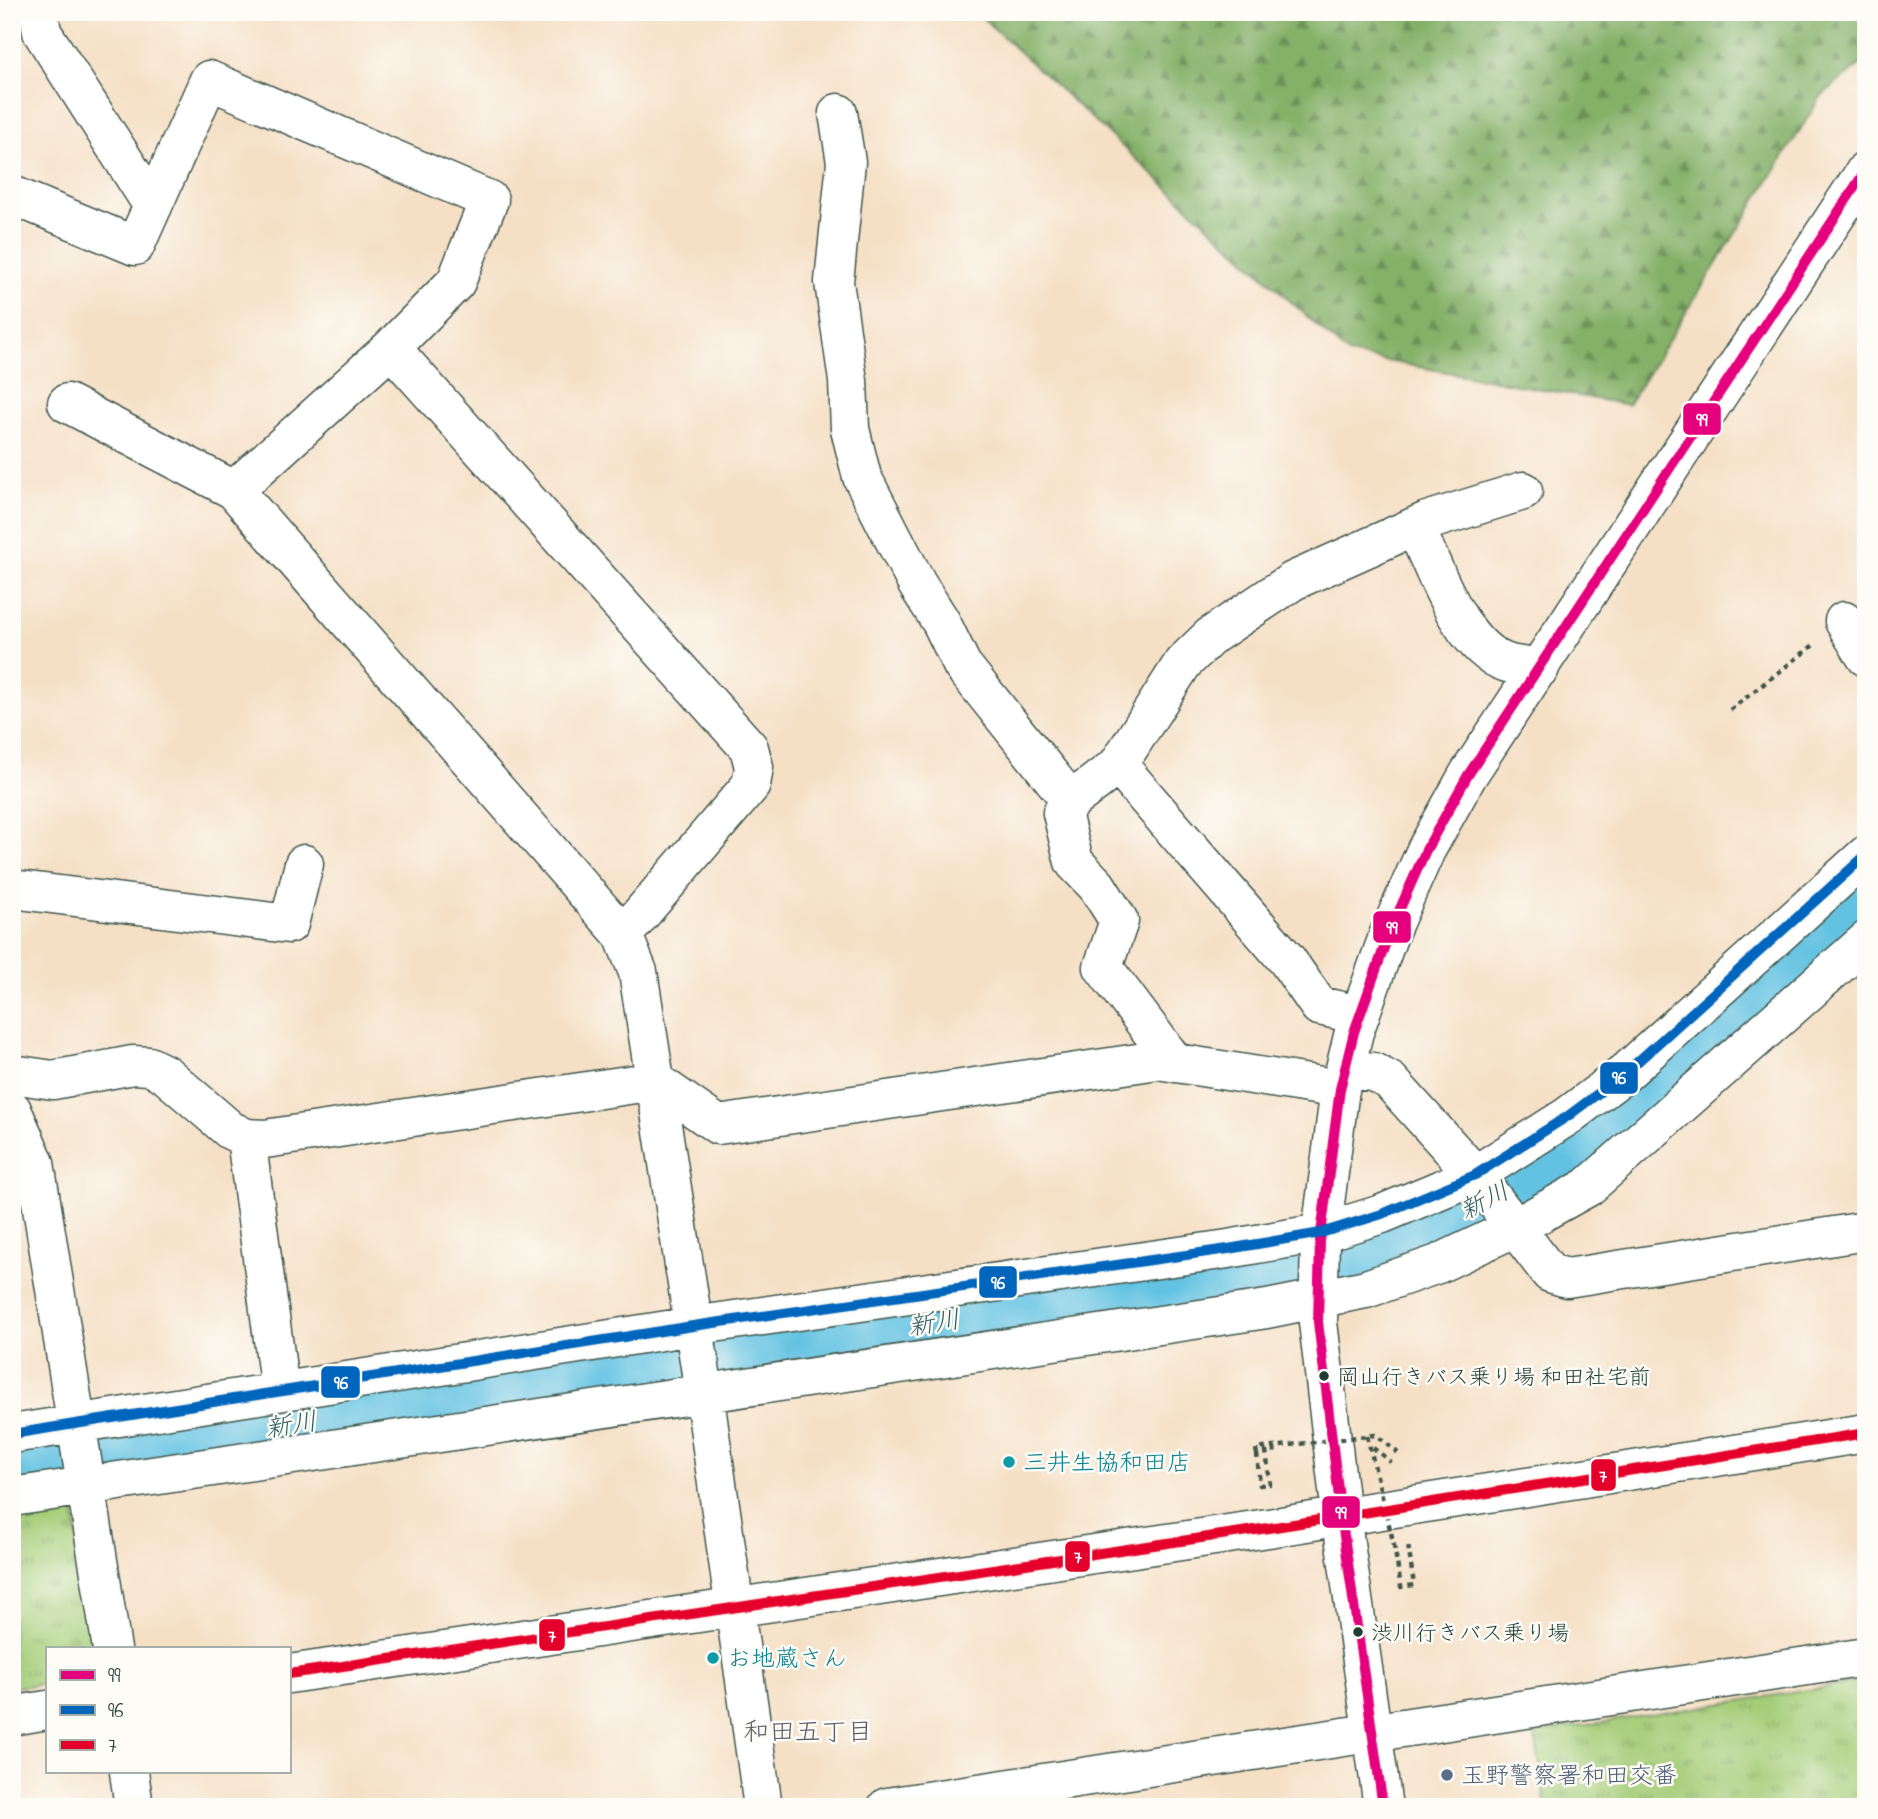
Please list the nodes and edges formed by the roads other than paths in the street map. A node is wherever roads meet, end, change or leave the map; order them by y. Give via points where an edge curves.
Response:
1 (39, 12) edge
2 (838, 113) dead end
3 (1866, 170) edge
4 (12, 195) edge
5 (153, 206) junction
6 (391, 348) junction
7 (67, 403) dead end
8 (234, 490) junction
9 (1522, 491) dead end
10 (1415, 527) junction
11 (1844, 621) road end
12 (1866, 657) edge
13 (1540, 668) junction
14 (1118, 765) junction
15 (1071, 801) junction
16 (1866, 855) edge
17 (304, 864) dead end
18 (12, 889) edge
19 (623, 936) junction
20 (1866, 941) edge
21 (1360, 1016) junction
22 (1175, 1063) junction
23 (12, 1074) edge
24 (1343, 1079) junction
25 (656, 1081) junction
26 (12, 1110) edge
27 (246, 1138) junction
28 (1493, 1197) junction
29 (1866, 1231) edge
30 (1319, 1261) junction
31 (694, 1330) junction
32 (703, 1384) junction
33 (280, 1391) junction
34 (1866, 1433) edge
35 (12, 1434) edge
36 (81, 1453) junction
37 (12, 1497) edge
38 (1341, 1515) junction
39 (734, 1608) junction
40 (112, 1647) edge
41 (1866, 1657) edge
42 (290, 1674) edge
43 (46, 1710) edge
44 (12, 1716) edge
45 (1372, 1731) junction
46 (129, 1773) edge
47 (134, 1807) edge
48 (763, 1807) edge
49 (887, 1807) edge
50 (1383, 1807) edge

1 - 5 main road via 42,32
2 - 15 main road via 846,162 834,282 850,429 862,477 962,665
3 - 13 main road
4 - 5 main road via 135,246
5 - 6 main road via 209,80 489,200 456,282
6 - 8 main road
6 - 19 main road via 749,748 754,767 751,785
7 - 8 main road
8 - 19 main road
9 - 10 main road
10 - 13 main road via 1460,621 1480,646 1506,663
10 - 14 main road via 1293,582 1211,636 1183,663
11 - 12 main road
13 - 21 main road via 1468,775 1426,850 1390,931
14 - 15 main road
14 - 21 main road via 1287,960 1319,1006
15 - 22 main road via 1062,814 1074,862 1097,886 1119,921 1103,967
16 - 28 main road via 1624,1074 1568,1116
17 - 18 main road via 289,924
19 - 25 main road via 638,972
20 - 28 main road via 1588,1187
21 - 24 main road
22 - 24 main road
22 - 25 main road via 1158,1060 718,1125
23 - 27 main road via 53,1080 149,1066
24 - 28 main road via 1373,1072 1390,1081
24 - 30 main road
25 - 27 main road via 265,1139
25 - 31 main road
26 - 36 main road via 35,1163
27 - 33 main road
28 - 29 main road via 1550,1273 1567,1278
28 - 30 main road via 1382,1214
28 - 30 main road via 1437,1264 1366,1289
30 - 31 main road via 1228,1250
30 - 32 main road
30 - 38 main road
31 - 32 main road
31 - 33 main road
32 - 36 main road
32 - 39 main road
33 - 36 main road
34 - 38 main road
35 - 36 main road
36 - 37 main road
36 - 40 main road
38 - 39 main road
38 - 45 main road
39 - 42 main road
39 - 48 main road
41 - 45 main road
43 - 44 main road
45 - 49 main road
45 - 50 main road
46 - 47 main road

